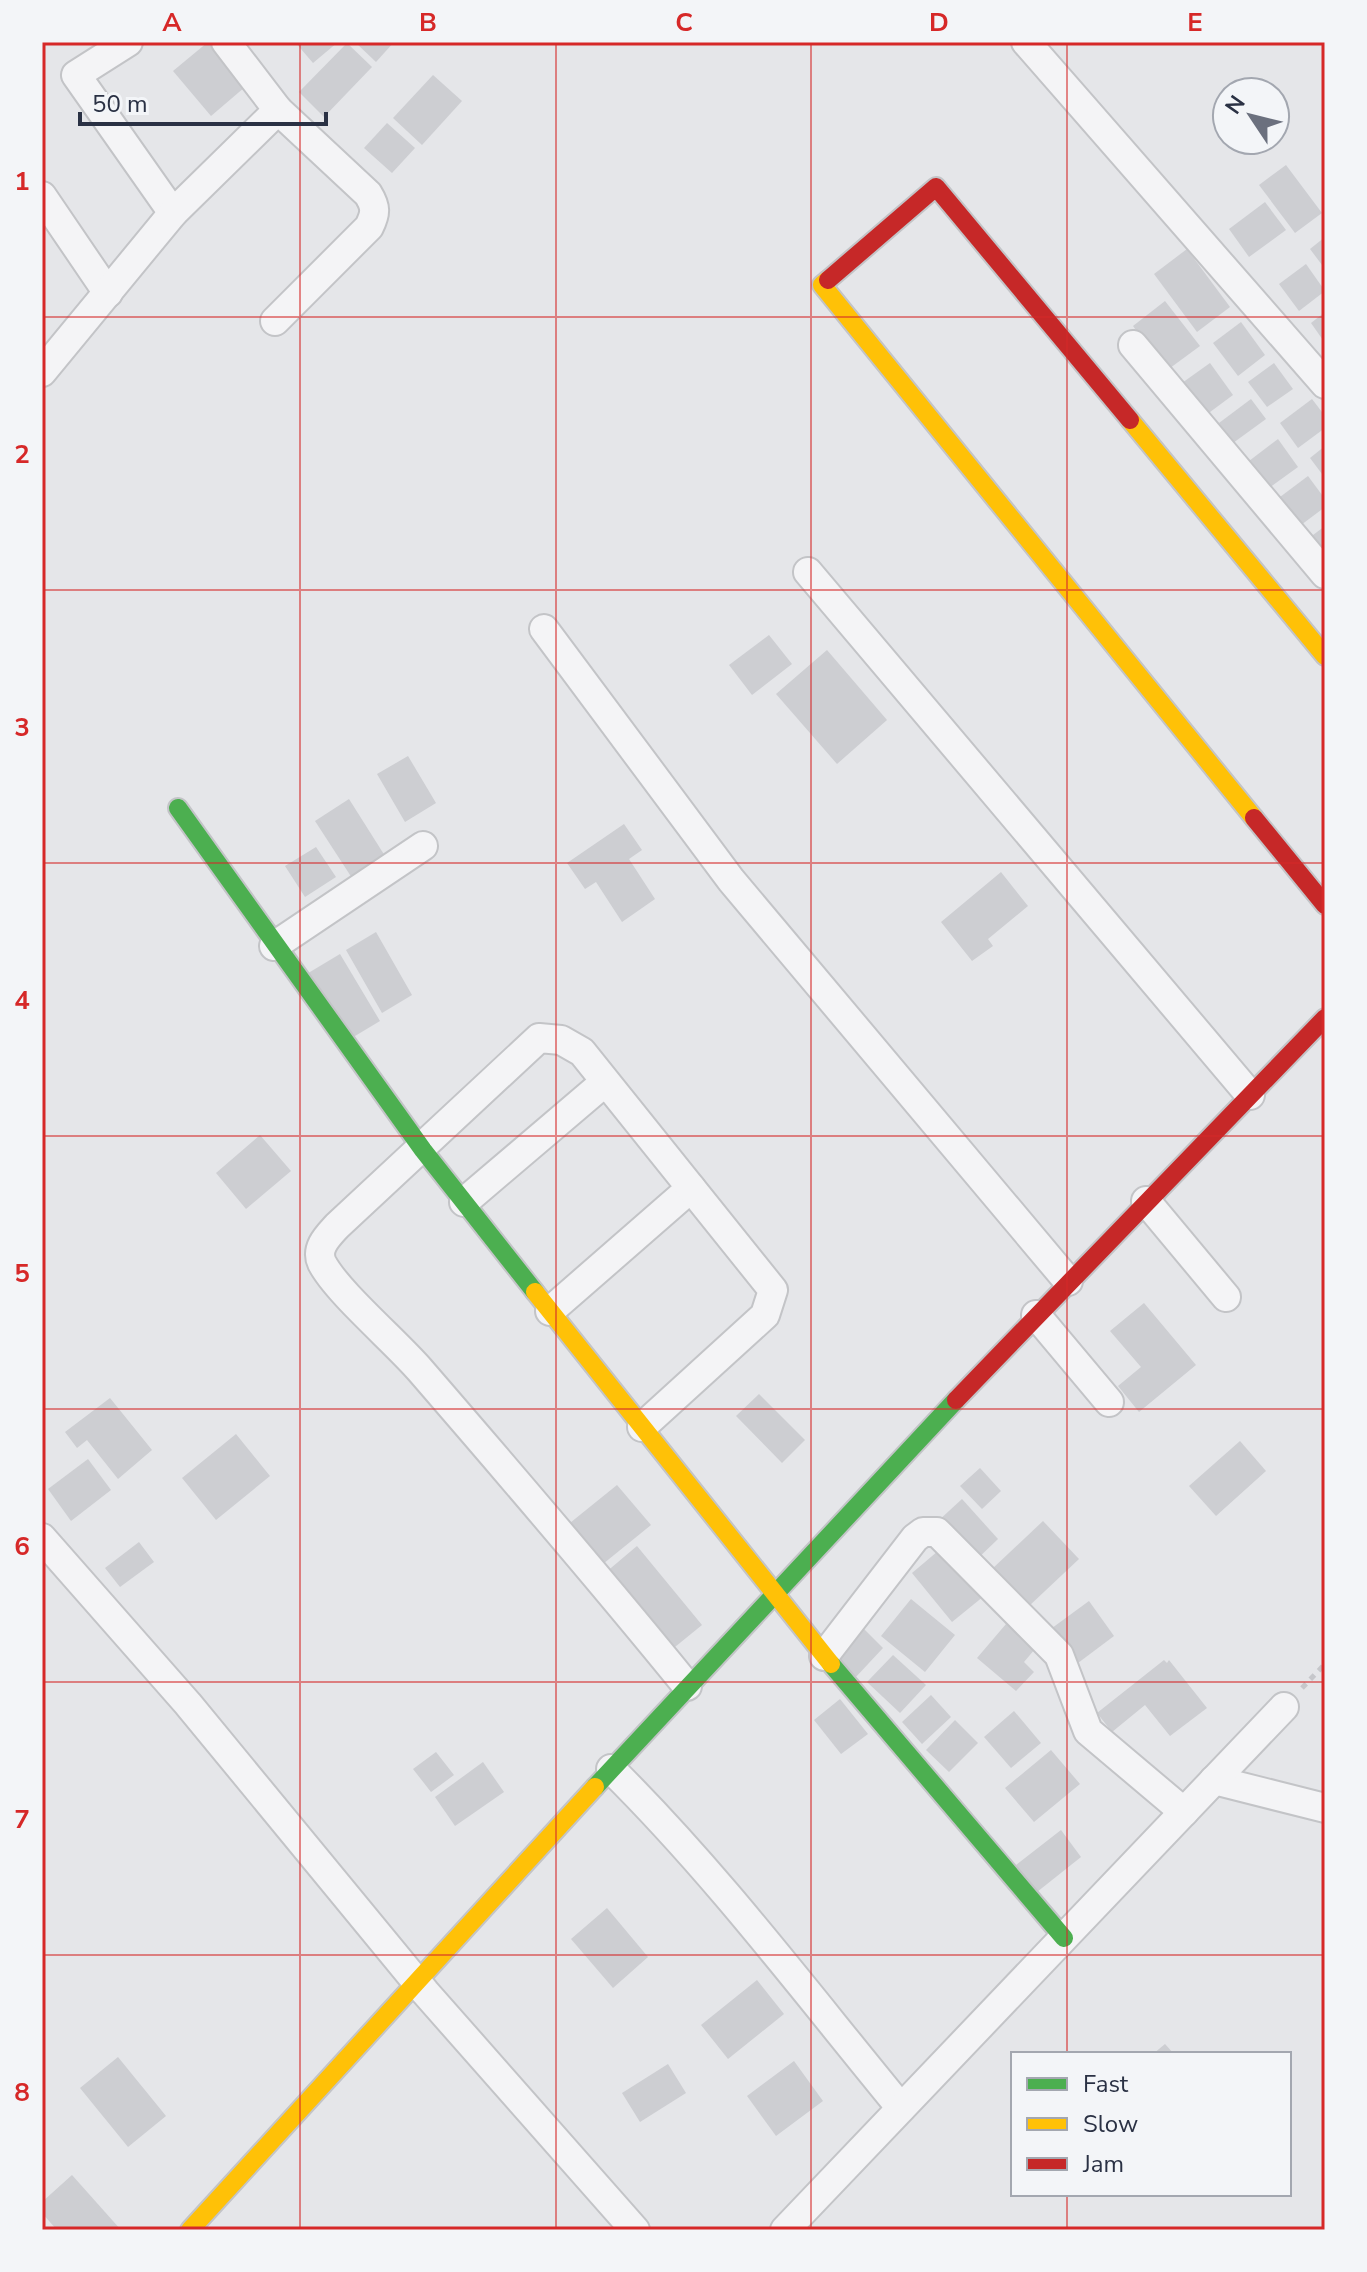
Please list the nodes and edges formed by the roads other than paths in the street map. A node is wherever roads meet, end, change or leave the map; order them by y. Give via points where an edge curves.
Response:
1 (128, 42) edge
2 (226, 42) edge
3 (1026, 42) edge
4 (278, 110) junction
5 (42, 196) edge
6 (173, 213) junction
7 (108, 293) junction
8 (275, 321) dead end
9 (1133, 345) dead end
10 (42, 372) edge
11 (1325, 384) edge
12 (808, 572) dead end
13 (1325, 574) edge
14 (544, 629) dead end
15 (1325, 656) edge
16 (178, 808) dead end
17 (423, 846) dead end
18 (1325, 905) edge
19 (274, 946) junction
20 (1325, 1018) edge
21 (605, 1082) junction
22 (1250, 1095) junction
23 (423, 1150) junction
24 (691, 1188) junction
25 (464, 1202) junction
26 (1153, 1209) junction
27 (1068, 1281) junction
28 (1226, 1297) dead end
29 (550, 1311) junction
30 (1045, 1323) junction
31 (1102, 1392) dead end
32 (642, 1427) junction
33 (42, 1538) edge
34 (774, 1594) junction
35 (817, 1648) junction
36 (687, 1686) junction
37 (1284, 1707) dead end
38 (617, 1775) junction
39 (1214, 1780) junction
40 (1325, 1808) edge
41 (1184, 1812) junction
42 (1064, 1938) junction
43 (421, 1987) junction
44 (901, 2108) junction
45 (190, 2230) edge
46 (635, 2230) edge
47 (785, 2230) edge

1 - 6 street via 76,75
2 - 4 street
3 - 11 street
4 - 6 street
4 - 8 street via 368,194 375,216
5 - 7 street
6 - 7 street
7 - 10 street
9 - 13 street
12 - 22 street
14 - 27 street via 731,880
15 - 18 street via 936,187 822,285
16 - 19 street
17 - 19 street
19 - 23 street
20 - 22 street
21 - 23 street via 582,1052 561,1040 539,1038
21 - 24 street
21 - 25 street
22 - 26 street
23 - 25 street
23 - 36 street via 326,1238 322,1263 419,1369
24 - 29 street
24 - 32 street via 773,1290 765,1315
25 - 29 street
26 - 27 street
26 - 28 street
27 - 30 street
29 - 32 street
30 - 31 street
30 - 34 street
32 - 34 street
33 - 43 street via 188,1704
34 - 35 street
34 - 36 street
35 - 41 street via 915,1538 937,1532 1059,1655 1088,1731
35 - 42 street
36 - 38 street
37 - 39 street
38 - 43 street
38 - 44 street via 654,1811
39 - 40 street
39 - 41 street
41 - 42 street
42 - 44 street
43 - 45 street
43 - 46 street
44 - 47 street

